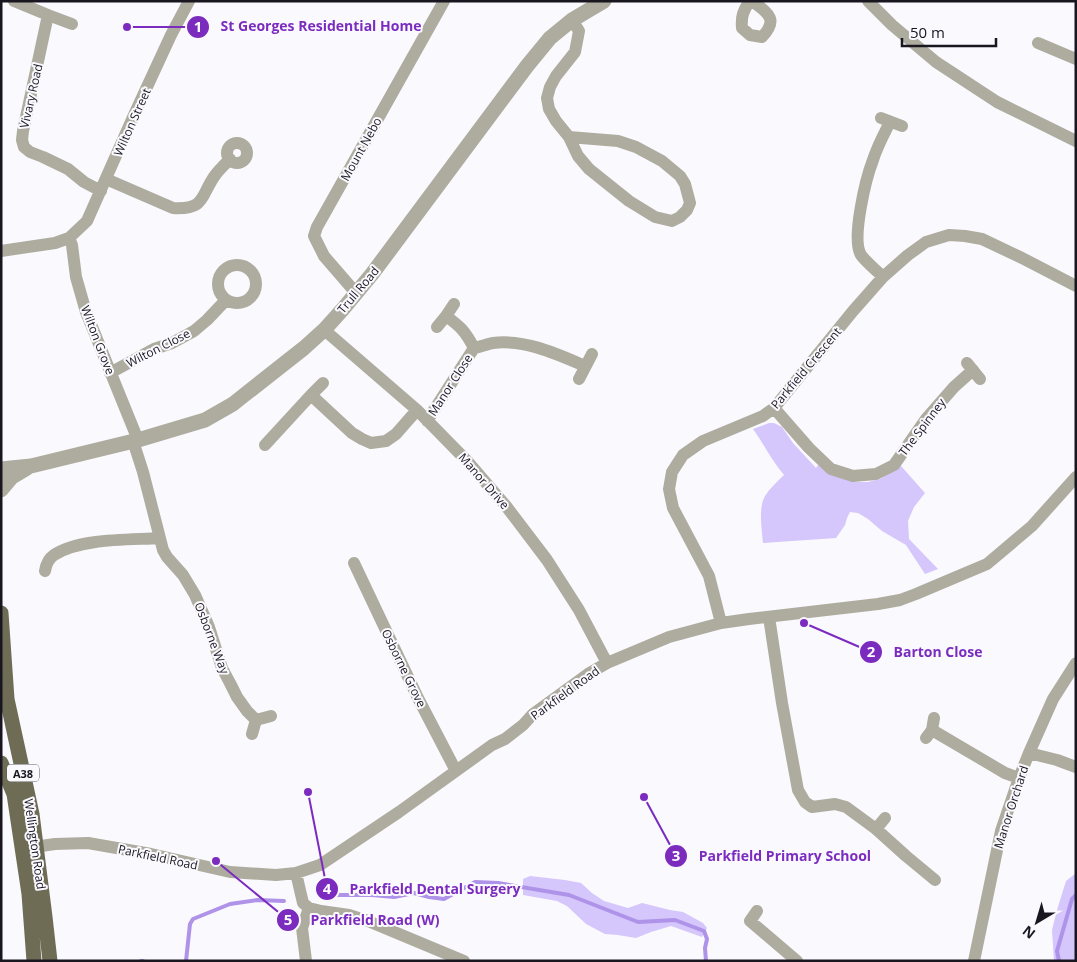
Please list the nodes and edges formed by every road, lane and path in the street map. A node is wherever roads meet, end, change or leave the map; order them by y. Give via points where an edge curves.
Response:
1 (14, 1) edge
2 (189, 1) edge
3 (444, 1) edge
4 (604, 1) edge
5 (868, 1) edge
6 (48, 15) junction
7 (572, 20) junction
8 (72, 24) dead end
9 (1034, 41) dead end
10 (1076, 59) edge
11 (891, 122) dead end
12 (569, 137) junction
13 (1076, 141) edge
14 (230, 159) dead end
15 (104, 185) junction
16 (69, 238) junction
17 (1, 251) edge
18 (883, 277) junction
19 (1076, 286) edge
20 (356, 293) junction
21 (226, 300) dead end
22 (454, 304) dead end
23 (446, 316) junction
24 (437, 327) dead end
25 (325, 328) junction
26 (474, 348) junction
27 (592, 354) dead end
28 (585, 366) junction
29 (973, 371) dead end
30 (110, 373) junction
31 (579, 379) dead end
32 (323, 383) dead end
33 (311, 395) junction
34 (774, 408) junction
35 (417, 410) junction
36 (427, 421) junction
37 (135, 441) junction
38 (265, 445) dead end
39 (31, 466) junction
40 (1, 469) edge
41 (1076, 478) edge
42 (1, 490) edge
43 (160, 538) junction
44 (354, 563) dead end
45 (44, 572) dead end
46 (1, 613) edge
47 (769, 617) junction
48 (721, 623) junction
49 (606, 663) junction
50 (1076, 663) edge
51 (7, 699) junction
52 (271, 716) dead end
53 (256, 720) junction
54 (1, 728) edge
55 (931, 729) dead end
56 (252, 734) dead end
57 (1029, 753) junction
58 (1, 763) edge
59 (1076, 767) edge
60 (456, 771) junction
61 (1019, 778) junction
62 (885, 818) dead end
63 (876, 829) junction
64 (29, 848) junction
65 (296, 873) junction
66 (935, 880) dead end
67 (310, 908) junction
68 (757, 911) dead end
69 (34, 961) edge
70 (50, 961) edge
71 (306, 961) edge
72 (464, 961) edge
73 (797, 961) edge
74 (974, 961) edge

1 - 6 street
2 - 15 street, Wilton Street
3 - 20 street, Mount Nebo via 314,236 324,256
4 - 7 street, Trull Road
5 - 13 street via 892,26 936,62 997,102
6 - 8 street
6 - 15 street, Vivary Road via 22,140 24,147 68,169 84,182
7 - 12 street via 579,31 575,52 556,76 547,98 549,109
7 - 20 street, Trull Road via 550,38 526,66
9 - 10 street
11 - 18 street via 868,173 858,238 860,254
12 - 12 street via 589,169 654,217 672,221 688,210 689,194 680,176 662,161 636,146 618,141
14 - 15 street via 215,175 202,200 183,209
15 - 16 street, Wilton Street via 87,221
16 - 17 street
16 - 30 street, Wilton Grove via 86,312
18 - 19 street, Parkfield Crescent via 926,242 949,235 982,240
18 - 34 street, Parkfield Crescent
20 - 25 street, Trull Road
21 - 30 street, Wilton Close via 194,331
22 - 23 street
23 - 24 street
23 - 26 street, Manor Close via 466,333
25 - 35 street, Manor Drive
25 - 37 street, Trull Road via 233,404 205,420
26 - 28 street, Manor Close via 493,343 535,347
26 - 36 street, Manor Close
27 - 28 street
28 - 31 street
29 - 34 street, The Spinney via 926,419 894,464 876,474 854,476 831,469
30 - 37 street, Wilton Grove
32 - 33 street
33 - 35 street via 352,433 371,443 386,441 396,434
33 - 38 street via 273,426
34 - 48 street, Parkfield Crescent via 763,416 703,441 682,455 672,472 669,489 673,508 709,576
35 - 36 street, Manor Drive
36 - 49 street, Manor Drive via 506,506 547,560 579,610
37 - 39 street, Trull Road
37 - 43 street, Osborne Way
39 - 40 street, Trull Road
39 - 42 street, Trull Road via 12,477
41 - 47 street, Parkfield Road via 1032,526 987,564 900,600
43 - 45 street via 94,542 66,549 52,556
43 - 53 street, Osborne Way via 167,557 195,595 222,668 237,697
44 - 60 street, Osborne Grove
46 - 51 main road, A38
47 - 48 street, Parkfield Road
47 - 63 street via 798,790 812,807 835,804 846,807
48 - 49 street, Parkfield Road via 670,637
49 - 60 street, Parkfield Road via 533,714 505,739
50 - 57 street, Manor Orchard via 1053,699
51 - 54 main road, A38
51 - 64 main road, Wellington Road / A38 via 32,814
52 - 53 street
53 - 56 street
55 - 61 street
57 - 59 street
57 - 61 street, Manor Orchard
58 - 64 main road, Wellington Road / A38 via 14,794
60 - 65 street, Parkfield Road via 320,865
61 - 74 street, Manor Orchard via 1001,831
62 - 63 street
63 - 66 street
64 - 65 street, Parkfield Road via 88,843 230,872
64 - 69 main road, Wellington Road / A38
64 - 70 main road, Wellington Road / A38 via 45,917
65 - 67 street via 303,903
67 - 71 street via 302,928
67 - 72 street via 368,921
68 - 73 street via 750,921

